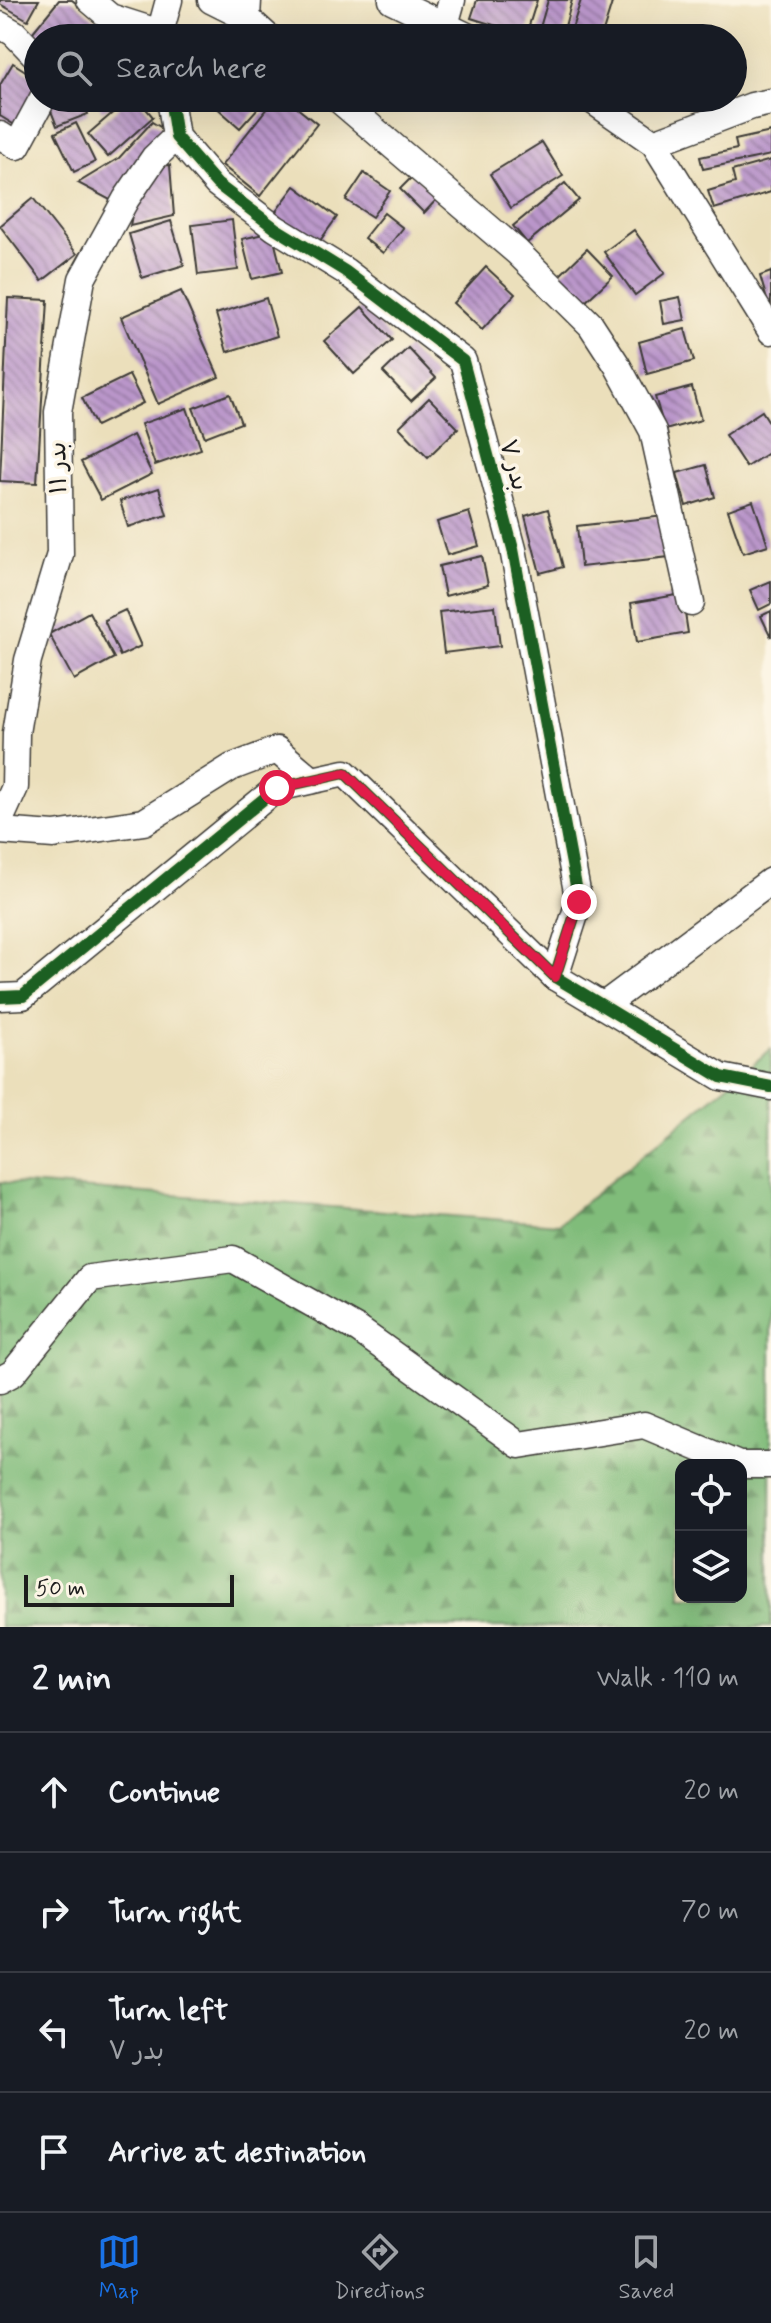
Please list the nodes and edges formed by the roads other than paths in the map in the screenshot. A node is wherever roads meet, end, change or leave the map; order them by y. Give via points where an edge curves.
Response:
1 (90, 0) edge
2 (169, 0) edge
3 (211, 0) edge
4 (392, 0) edge
5 (247, 9) edge
6 (448, 12) edge
7 (127, 24) edge
8 (161, 24) edge
9 (0, 25) edge
10 (24, 43) edge
11 (771, 102) edge
12 (747, 108) edge
13 (35, 112) edge
14 (172, 112) edge
15 (353, 112) edge
16 (609, 112) edge
17 (736, 112) edge
18 (0, 135) edge
19 (176, 137) junction
20 (654, 143) junction
21 (771, 331) edge
22 (691, 603) dead end
23 (312, 780) junction
24 (0, 820) edge
25 (0, 831) edge
26 (771, 881) edge
27 (555, 977) junction
28 (0, 997) edge
29 (603, 1006) junction
30 (771, 1087) edge
31 (0, 1380) edge
32 (771, 1465) edge

1 - 7 street
2 - 8 street
3 - 5 street
4 - 6 street
9 - 10 street
11 - 12 street
13 - 18 street via 17,146
14 - 19 street
15 - 22 street via 517,252 591,325 653,431
16 - 20 street
17 - 20 street
19 - 24 street, بدر ۱۱ via 126,199 82,279 58,412 60,554 28,660 16,733 15,787
19 - 27 street, بدر ۷ via 217,184 345,271 463,361 513,549 579,902
20 - 21 street
23 - 25 street via 277,750 232,767 144,822 54,835
23 - 27 street via 345,773
23 - 28 street via 277,788 23,996
26 - 29 street
27 - 29 street
29 - 30 street via 721,1077
31 - 32 street via 13,1373 90,1278 233,1259 359,1330 519,1445 644,1425 739,1465

